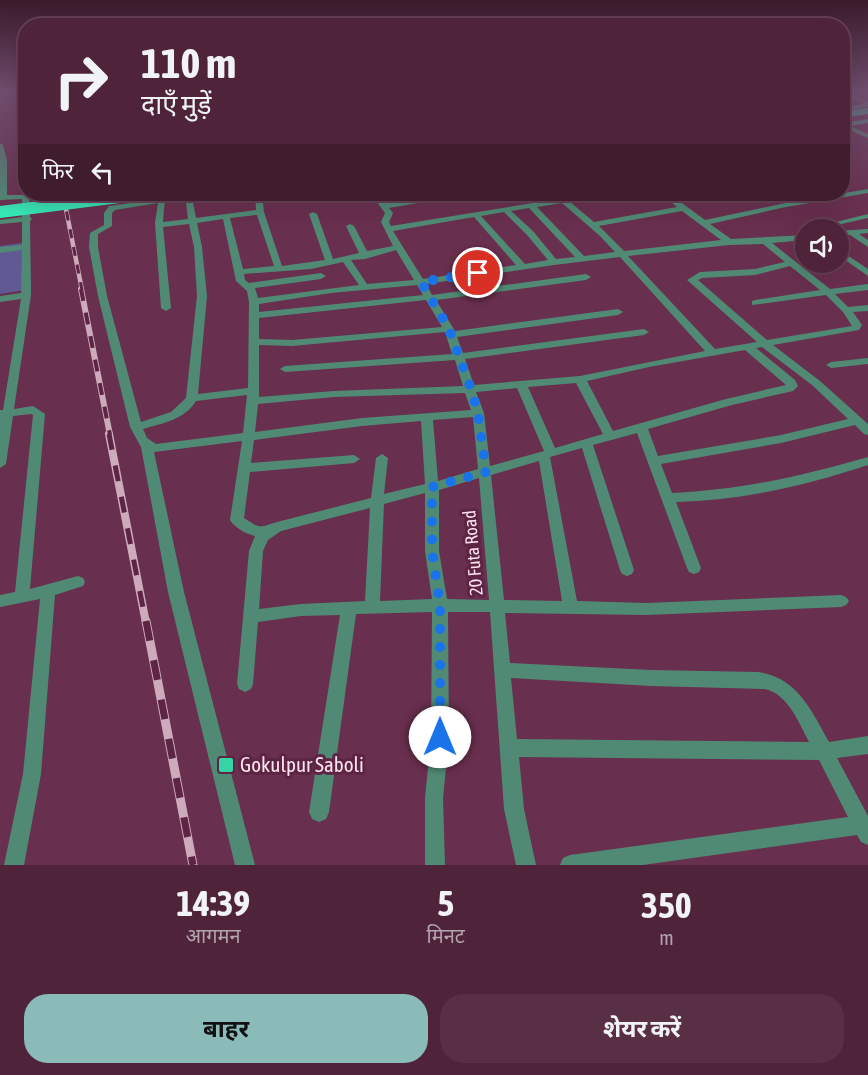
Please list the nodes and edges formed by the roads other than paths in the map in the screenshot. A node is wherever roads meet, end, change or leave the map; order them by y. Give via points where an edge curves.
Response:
1 (0, 145) edge
2 (868, 191) edge
3 (850, 194) edge
4 (18, 198) edge
5 (18, 200) edge
6 (1, 201) edge
7 (26, 201) edge
8 (87, 201) edge
9 (143, 201) edge
10 (160, 201) edge
11 (190, 201) edge
12 (259, 201) edge
13 (380, 201) edge
14 (415, 201) edge
15 (549, 201) edge
16 (564, 201) edge
17 (674, 201) edge
18 (809, 201) edge
19 (530, 204) junction
20 (384, 206) junction
21 (684, 208) junction
22 (505, 209) junction
23 (0, 212) edge
24 (260, 212) junction
25 (313, 214) dead end
26 (475, 214) junction
27 (868, 216) edge
28 (226, 217) junction
29 (28, 219) junction
30 (849, 220) edge
31 (193, 221) junction
32 (0, 222) edge
33 (704, 223) junction
34 (160, 225) junction
35 (592, 225) junction
36 (350, 226) dead end
37 (387, 229) junction
38 (868, 231) edge
39 (849, 233) edge
40 (852, 233) junction
41 (795, 238) edge
42 (765, 241) junction
43 (729, 242) junction
44 (868, 244) edge
45 (27, 247) junction
46 (400, 247) junction
47 (0, 250) edge
48 (365, 256) junction
49 (621, 256) junction
50 (346, 259) junction
51 (582, 259) junction
52 (849, 259) edge
53 (554, 262) junction
54 (330, 263) junction
55 (792, 263) junction
56 (522, 266) junction
57 (279, 269) junction
58 (240, 272) junction
59 (868, 273) edge
60 (321, 276) dead end
61 (586, 277) dead end
62 (421, 282) junction
63 (249, 286) junction
64 (364, 286) junction
65 (868, 287) edge
66 (828, 292) junction
67 (26, 295) junction
68 (430, 297) junction
69 (0, 299) edge
70 (254, 302) junction
71 (754, 303) dead end
72 (166, 308) dead end
73 (868, 308) edge
74 (846, 310) junction
75 (618, 312) dead end
76 (253, 316) junction
77 (450, 332) junction
78 (644, 332) dead end
79 (254, 342) junction
80 (766, 345) junction
81 (749, 348) junction
82 (712, 352) junction
83 (457, 357) junction
84 (868, 361) edge
85 (831, 365) dead end
86 (285, 369) dead end
87 (580, 379) junction
88 (522, 386) junction
89 (471, 389) junction
90 (253, 396) junction
91 (192, 398) junction
92 (478, 413) junction
93 (4, 414) edge
94 (427, 418) junction
95 (857, 421) junction
96 (136, 427) junction
97 (641, 428) junction
98 (868, 431) edge
99 (250, 436) junction
100 (610, 436) junction
101 (586, 442) junction
102 (147, 447) junction
103 (547, 454) junction
104 (382, 458) dead end
105 (354, 459) dead end
106 (654, 461) junction
107 (868, 461) edge
108 (0, 464) edge
109 (245, 468) junction
110 (486, 472) junction
111 (432, 487) junction
112 (668, 498) junction
113 (376, 502) junction
114 (264, 533) junction
115 (694, 568) dead end
116 (627, 570) dead end
117 (78, 582) dead end
118 (48, 591) junction
119 (22, 596) junction
120 (0, 601) edge
121 (841, 601) dead end
122 (440, 605) junction
123 (497, 607) junction
124 (349, 608) junction
125 (372, 608) junction
126 (571, 608) junction
127 (251, 616) junction
128 (502, 670) junction
129 (245, 684) dead end
130 (868, 744) edge
131 (509, 748) junction
132 (825, 751) junction
133 (319, 812) dead end
134 (865, 830) edge
135 (14, 865) edge
136 (245, 865) edge
137 (435, 865) edge
138 (526, 865) edge
139 (570, 865) edge

1 - 6 street via 4,160
2 - 3 street
4 - 6 street
5 - 6 highway
7 - 29 street
8 - 23 highway, bridge
9 - 96 street via 112,208 108,226 93,236 99,277
10 - 34 street
11 - 31 street
12 - 24 street
13 - 20 street
14 - 20 street
15 - 19 street
16 - 35 street
17 - 21 street
18 - 33 street
19 - 22 street
19 - 51 street
20 - 37 street, 20 Futa Road via 389,213
21 - 33 street
21 - 35 street
22 - 26 street
22 - 53 street
24 - 28 street
24 - 57 street
25 - 54 street
26 - 37 street
26 - 56 street
27 - 30 street
28 - 31 street
28 - 58 street
29 - 32 street
29 - 45 street
31 - 34 street
31 - 91 street via 202,297
33 - 43 street
34 - 72 street
35 - 49 street
36 - 48 street
37 - 46 street, 20 Futa Road
38 - 40 street
39 - 40 street
40 - 44 street
41 - 42 street
42 - 43 street
42 - 55 street
43 - 49 street
45 - 47 street
45 - 67 street
46 - 48 street
46 - 62 street, 20 Futa Road
48 - 50 street
49 - 51 street
49 - 82 street
50 - 54 street
50 - 64 street
51 - 53 street
52 - 59 street
53 - 56 street
54 - 57 street
55 - 66 street
55 - 80 street via 756,272 700,275 692,280
56 - 62 street
57 - 58 street
58 - 63 street via 242,283
60 - 63 street
61 - 68 street
62 - 64 street
62 - 68 street, 20 Futa Road
63 - 70 street
64 - 70 street
65 - 66 street
66 - 71 street
66 - 74 street
67 - 69 street
67 - 93 street
68 - 76 street
68 - 77 street, 20 Futa Road
70 - 76 street
73 - 74 street
74 - 80 street via 856,322 855,328
75 - 77 street
76 - 79 street
77 - 79 street
77 - 83 street, 20 Futa Road
78 - 83 street
79 - 90 street
80 - 81 street
80 - 95 street
81 - 82 street
81 - 97 street via 792,386
82 - 87 street
83 - 86 street
83 - 89 street, 20 Futa Road
84 - 85 street
87 - 88 street
87 - 100 street
88 - 89 street
88 - 103 street
89 - 90 street
89 - 92 street, 20 Futa Road
90 - 91 street
90 - 99 street
91 - 96 street via 177,414
92 - 94 street
92 - 110 street, 20 Futa Road
93 - 108 street
93 - 119 street via 33,410 39,414
94 - 99 street
94 - 111 street
95 - 98 street
95 - 106 street via 748,447
96 - 102 street
97 - 100 street
97 - 106 street
99 - 102 street
99 - 109 street
100 - 101 street
101 - 103 street
101 - 116 street
102 - 136 street via 176,592
103 - 110 street
103 - 126 street
104 - 113 street
105 - 109 street
106 - 112 street
107 - 112 street via 807,480 736,494
109 - 114 street via 237,520
110 - 111 street
110 - 123 street, 20 Futa Road
111 - 113 street
111 - 122 street via 432,551
112 - 115 street
113 - 114 street
113 - 125 street
114 - 127 street via 256,551
117 - 118 street
118 - 119 street
118 - 135 street via 32,774
119 - 120 street
121 - 126 street
122 - 123 street
122 - 125 street
122 - 137 street
123 - 126 street
123 - 128 street, 20 Futa Road
124 - 125 street
124 - 127 street
124 - 133 street
127 - 129 street
128 - 131 street, 20 Futa Road
128 - 132 street via 767,680 783,687 793,699
130 - 132 street
131 - 132 street
131 - 138 street, 20 Futa Road via 514,809
132 - 134 street
134 - 139 street

